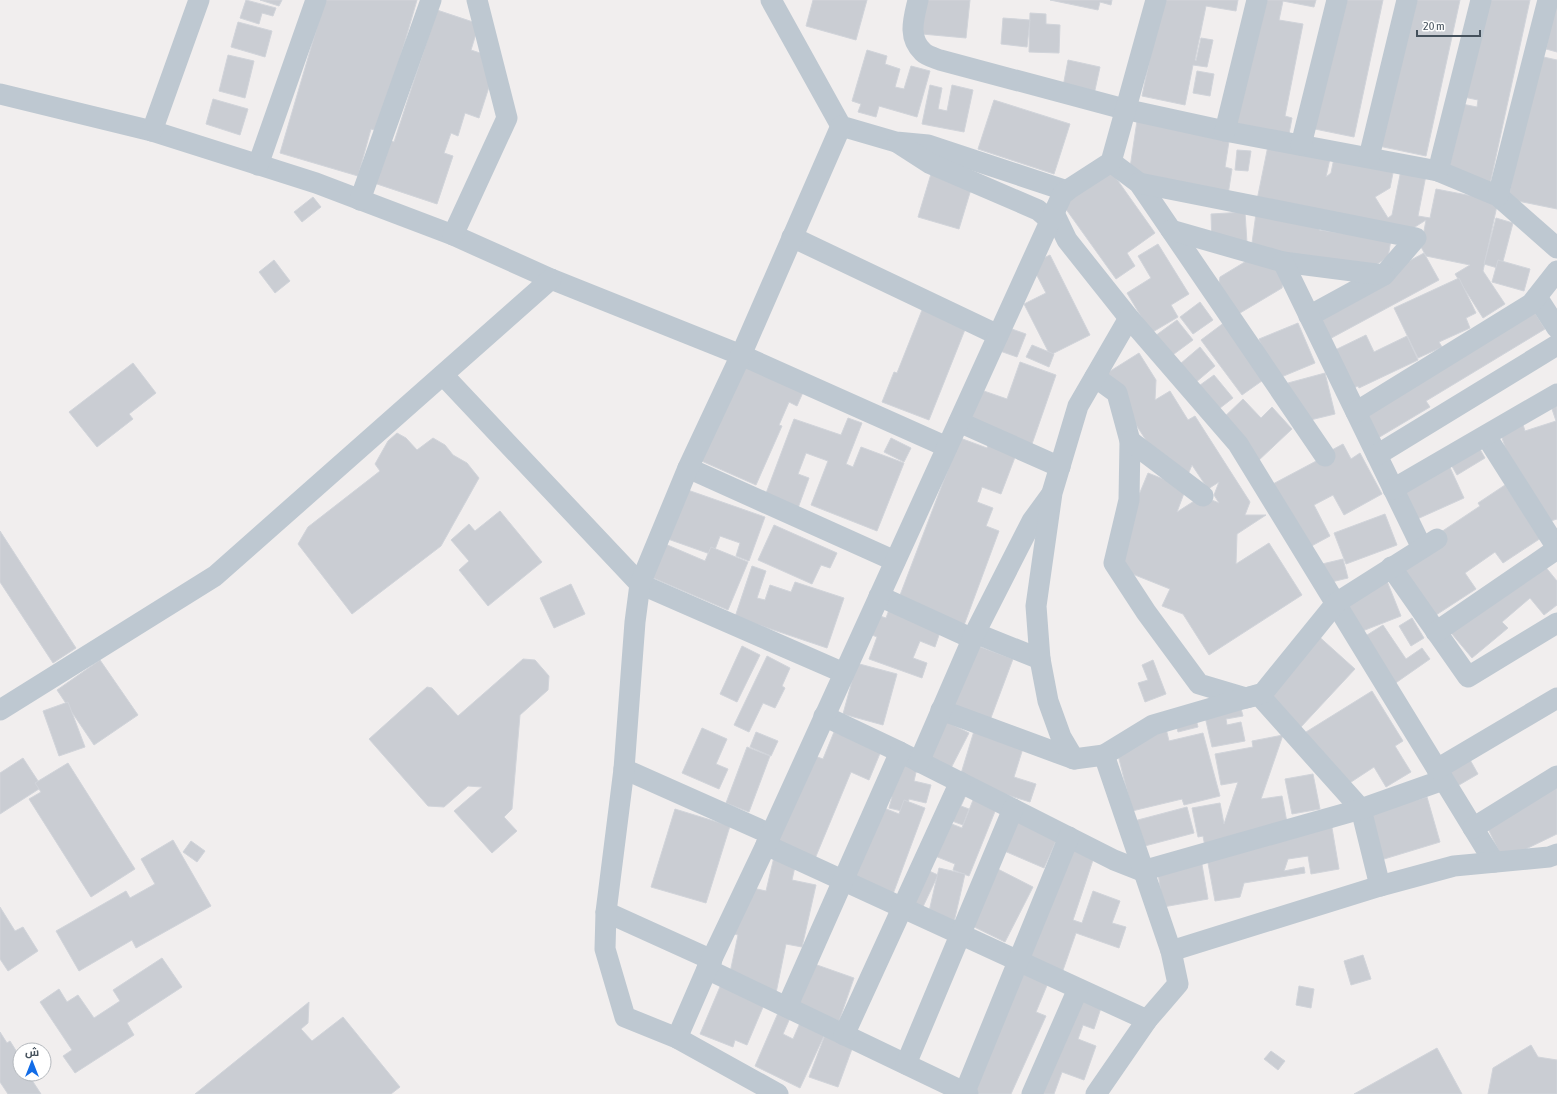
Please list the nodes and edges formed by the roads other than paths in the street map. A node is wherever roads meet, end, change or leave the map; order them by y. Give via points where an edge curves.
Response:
1 (199, 0) edge
2 (316, 0) edge
3 (431, 0) edge
4 (477, 0) edge
5 (772, 0) edge
6 (918, 0) edge
7 (1156, 0) edge
8 (1257, 0) edge
9 (1337, 0) edge
10 (1407, 0) edge
11 (1481, 0) edge
12 (1548, 0) edge
13 (0, 94) edge
14 (1124, 110) junction
15 (841, 126) junction
16 (152, 131) junction
17 (1225, 131) junction
18 (896, 142) junction
19 (1301, 144) junction
20 (1370, 157) junction
21 (1111, 162) junction
22 (258, 165) junction
23 (1438, 171) junction
24 (1139, 184) junction
25 (1067, 191) junction
26 (1498, 196) junction
27 (360, 200) junction
28 (1052, 217) junction
29 (1171, 230) junction
30 (453, 234) junction
31 (792, 237) junction
32 (1557, 248) edge
33 (1283, 262) junction
34 (1557, 271) edge
35 (1384, 275) junction
36 (551, 279) junction
37 (1537, 297) junction
38 (1309, 316) junction
39 (1129, 318) junction
40 (1557, 328) edge
41 (998, 335) junction
42 (1557, 345) edge
43 (741, 355) junction
44 (443, 374) junction
45 (1095, 377) junction
46 (1557, 394) edge
47 (1356, 412) junction
48 (959, 422) junction
49 (1486, 436) junction
50 (1130, 441) junction
51 (947, 448) junction
52 (1376, 455) junction
53 (1325, 456) dead end
54 (1060, 467) junction
55 (688, 468) junction
56 (1393, 489) junction
57 (1052, 493) junction
58 (1203, 496) dead end
59 (1557, 548) edge
60 (895, 561) junction
61 (1392, 567) junction
62 (640, 584) junction
63 (879, 596) junction
64 (1336, 603) junction
65 (1557, 623) edge
66 (1436, 632) junction
67 (974, 636) junction
68 (1040, 659) junction
69 (844, 673) junction
70 (1246, 698) junction
71 (1557, 698) edge
72 (0, 710) edge
73 (941, 710) junction
74 (824, 716) junction
75 (900, 752) junction
76 (1104, 755) junction
77 (1074, 759) junction
78 (919, 762) junction
79 (624, 769) junction
80 (1440, 774) junction
81 (1557, 776) edge
82 (960, 782) junction
83 (1013, 809) junction
84 (1361, 809) junction
85 (1473, 828) junction
86 (1069, 836) junction
87 (768, 840) junction
88 (1557, 854) edge
89 (1494, 862) junction
90 (1142, 871) junction
91 (843, 880) junction
92 (1380, 886) junction
93 (902, 908) junction
94 (606, 912) junction
95 (960, 934) junction
96 (1171, 951) junction
97 (1018, 961) junction
98 (709, 964) junction
99 (1078, 989) junction
100 (786, 1007) junction
101 (1147, 1020) junction
102 (844, 1035) junction
103 (677, 1038) junction
104 (906, 1064) junction
105 (966, 1093) edge
106 (778, 1094) edge
107 (1032, 1094) edge
108 (1096, 1094) edge

1 - 16 street
2 - 22 street
3 - 27 street
4 - 30 street via 507,118
5 - 15 street
6 - 14 street via 912,26 914,40 924,53 940,60
7 - 14 street
8 - 17 street
9 - 19 street
10 - 20 street
11 - 23 street
12 - 26 street
13 - 16 street
14 - 17 street
14 - 21 street
15 - 18 street
15 - 31 street
16 - 22 street
17 - 19 street
18 - 25 street via 928,144
18 - 28 street via 929,163
19 - 20 street
20 - 23 street
21 - 24 street
21 - 25 street
22 - 27 street
23 - 26 street
24 - 29 street
24 - 35 street via 1416,238
25 - 28 street via 1063,193
26 - 32 street
27 - 30 street
28 - 39 street via 1067,240
28 - 41 street
29 - 33 street
29 - 53 street
30 - 36 street
31 - 41 street
31 - 43 street
33 - 35 street
33 - 38 street
34 - 37 street
35 - 38 street
36 - 43 street
36 - 44 street
37 - 40 street
37 - 47 street via 1531,304
38 - 47 street
39 - 45 street
39 - 64 street via 1238,444
41 - 48 street
42 - 52 street
43 - 51 street
43 - 55 street
44 - 62 street
44 - 72 street via 215,576
45 - 50 street via 1117,393
45 - 54 street via 1078,406
46 - 49 street
47 - 52 street
48 - 51 street
48 - 54 street
49 - 56 street
49 - 59 street
50 - 58 street
50 - 70 street via 1129,500 1114,563 1199,684
51 - 60 street
52 - 56 street
54 - 57 street
55 - 60 street
55 - 62 street
56 - 61 street via 1430,544
57 - 67 street via 1032,521
57 - 68 street via 1036,606
59 - 66 street
60 - 63 street
61 - 64 street
61 - 66 street
62 - 69 street
62 - 79 street
63 - 67 street
63 - 69 street
64 - 70 street via 1263,693
64 - 80 street
65 - 66 street via 1468,677
67 - 68 street
67 - 73 street
68 - 77 street via 1048,701 1061,737
69 - 74 street
70 - 76 street via 1153,725
70 - 84 street via 1260,695
71 - 80 street
73 - 77 street
73 - 78 street
74 - 75 street
74 - 87 street
75 - 78 street
75 - 91 street
76 - 77 street
76 - 90 street
78 - 82 street
79 - 87 street
79 - 94 street
80 - 84 street
80 - 85 street
81 - 85 street
82 - 83 street
82 - 93 street
83 - 86 street
83 - 95 street
84 - 90 street
84 - 92 street
85 - 89 street
86 - 90 street via 1114,860
86 - 97 street
87 - 91 street
87 - 98 street
88 - 89 street
89 - 92 street via 1454,866
90 - 96 street
91 - 93 street
91 - 100 street
92 - 96 street
93 - 95 street
93 - 102 street
94 - 98 street
94 - 103 street via 605,949 625,1017
95 - 97 street
95 - 104 street
96 - 101 street via 1178,984
97 - 99 street
97 - 105 street
98 - 100 street
98 - 103 street
99 - 101 street
99 - 107 street
100 - 102 street
101 - 108 street
102 - 104 street
103 - 106 street
104 - 105 street

